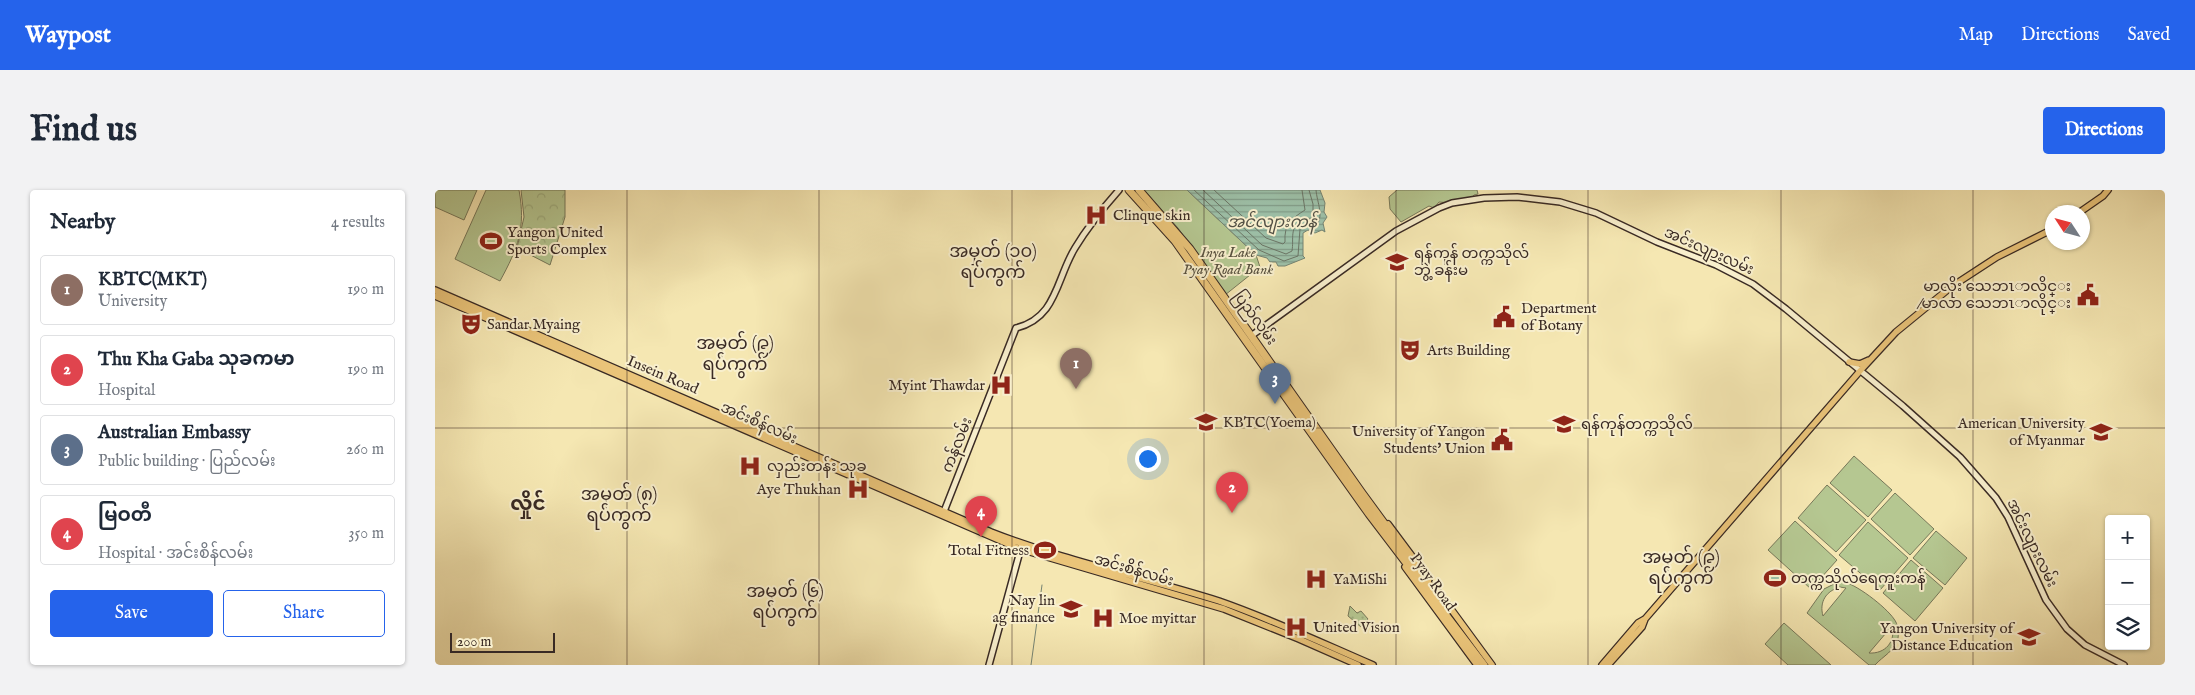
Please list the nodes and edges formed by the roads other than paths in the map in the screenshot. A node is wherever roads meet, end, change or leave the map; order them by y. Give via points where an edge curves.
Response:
1 (1119, 190) edge
2 (1131, 190) edge
3 (1139, 190) edge
4 (2108, 190) edge
5 (2090, 205) edge
6 (2045, 233) edge
7 (1203, 274) junction
8 (435, 290) edge
9 (435, 296) edge
10 (447, 298) junction
11 (1241, 334) junction
12 (1251, 336) junction
13 (1251, 347) junction
14 (1871, 359) junction
15 (1849, 362) junction
16 (1860, 371) junction
17 (623, 375) joint
18 (943, 514) junction
19 (1369, 514) junction
20 (1385, 535) joint
21 (1021, 546) junction
22 (1645, 619) junction
23 (989, 665) edge
24 (1358, 665) edge
25 (1373, 665) edge
26 (1477, 665) edge
27 (1484, 665) edge
28 (1491, 665) edge
29 (1602, 665) edge
30 (1608, 665) edge
31 (2124, 665) edge

1 - 18 main road, ကန်လမ်း via 1074,250 1045,311 1034,321 1016,328
2 - 7 highway, ပြည်လမ်း
3 - 7 highway, ပြည်လမ်း via 1175,230
4 - 5 main road
6 - 14 main road via 1971,272 1909,321
7 - 11 highway, ပြည်လမ်း
7 - 12 highway, ပြည်လမ်း
8 - 10 main road
9 - 10 main road
10 - 17 main road, Insein Road
11 - 12 main road
11 - 13 highway, ပြည်လမ်း
12 - 13 main road
12 - 15 main road, အင်းလျားလမ်း via 1396,231 1428,213 1452,203 1484,198 1537,198 1596,212 1753,284
12 - 28 highway, ပြည်လမ်း via 1378,515
13 - 19 highway, ပြည်လမ်း
14 - 15 main road via 1859,364
14 - 16 main road
15 - 16 main road, အင်းလျားလမ်း
16 - 22 main road
16 - 31 main road, အင်းလျားလမ်း via 1979,477 2007,517 2046,600 2067,629 2085,645
17 - 18 main road, အင်းစိန်လမ်း
18 - 21 main road, အင်းစိန်လမ်း
18 - 21 main road, အင်းစိန်လမ်း
19 - 20 highway, ပြည်လမ်း
19 - 26 main road, Pyay Road via 1377,530
20 - 27 highway, Pyay Road
21 - 23 main road
21 - 24 main road, အင်းစိန်လမ်း via 1224,609
21 - 25 main road, အင်းစိန်လမ်း via 1218,601
22 - 29 main road
22 - 30 main road via 1642,627

